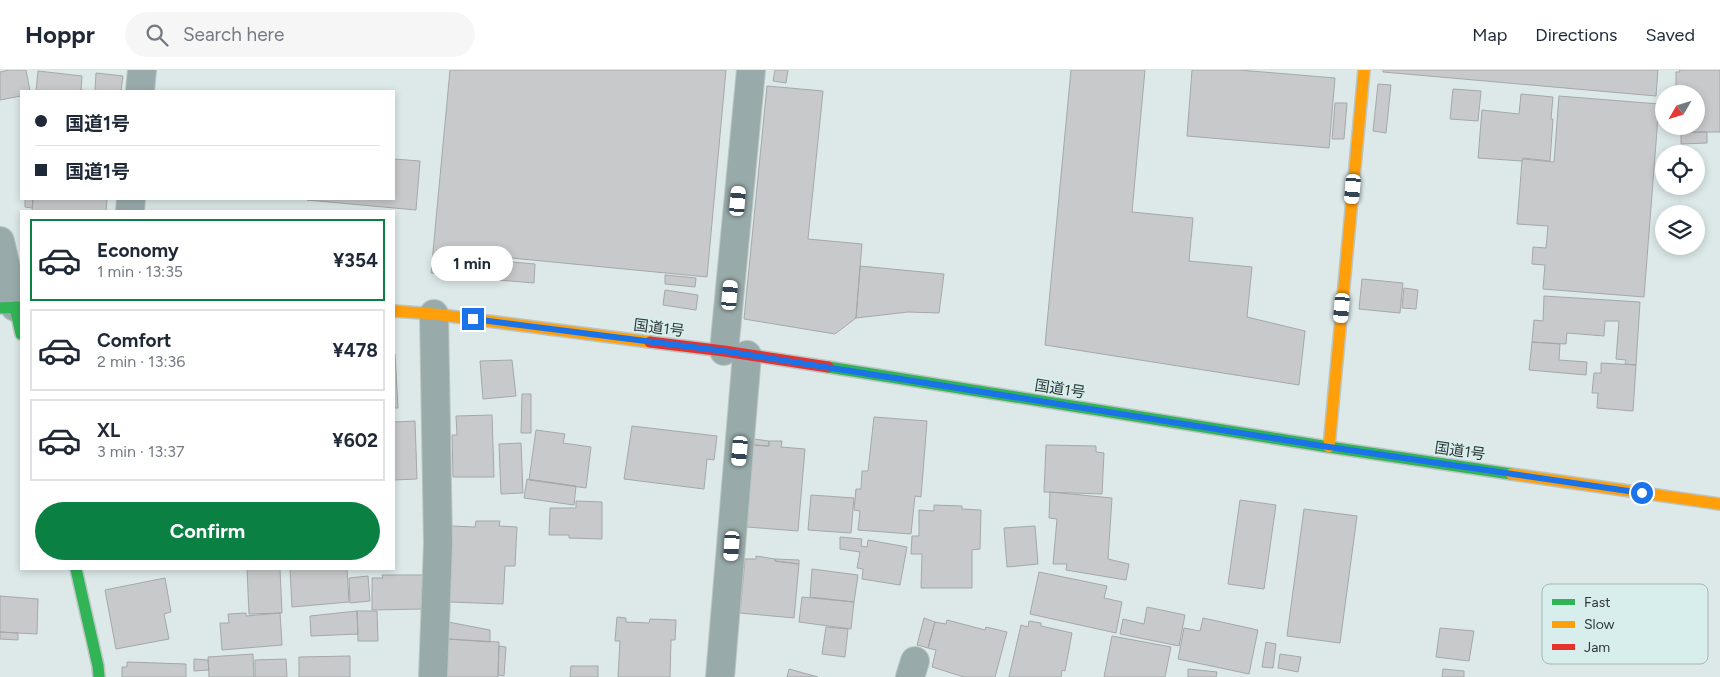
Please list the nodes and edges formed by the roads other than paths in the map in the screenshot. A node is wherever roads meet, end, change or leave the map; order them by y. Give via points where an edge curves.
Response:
1 (142, 70) edge
2 (751, 70) edge
3 (1364, 70) edge
4 (140, 90) edge
5 (0, 240) edge
6 (12, 307) edge
7 (395, 311) edge
8 (434, 314) junction
9 (20, 331) edge
10 (736, 353) junction
11 (1329, 447) junction
12 (1720, 504) edge
13 (76, 570) edge
14 (99, 677) edge
15 (433, 677) edge
16 (720, 677) edge

1 - 4 street
2 - 10 street
3 - 11 main road
5 - 6 street
6 - 9 main road
7 - 8 main road, 国道1号
8 - 10 main road, 国道1号
8 - 15 street via 438,544
10 - 11 main road, 国道1号
10 - 16 street
11 - 12 main road, 国道1号
13 - 14 main road

